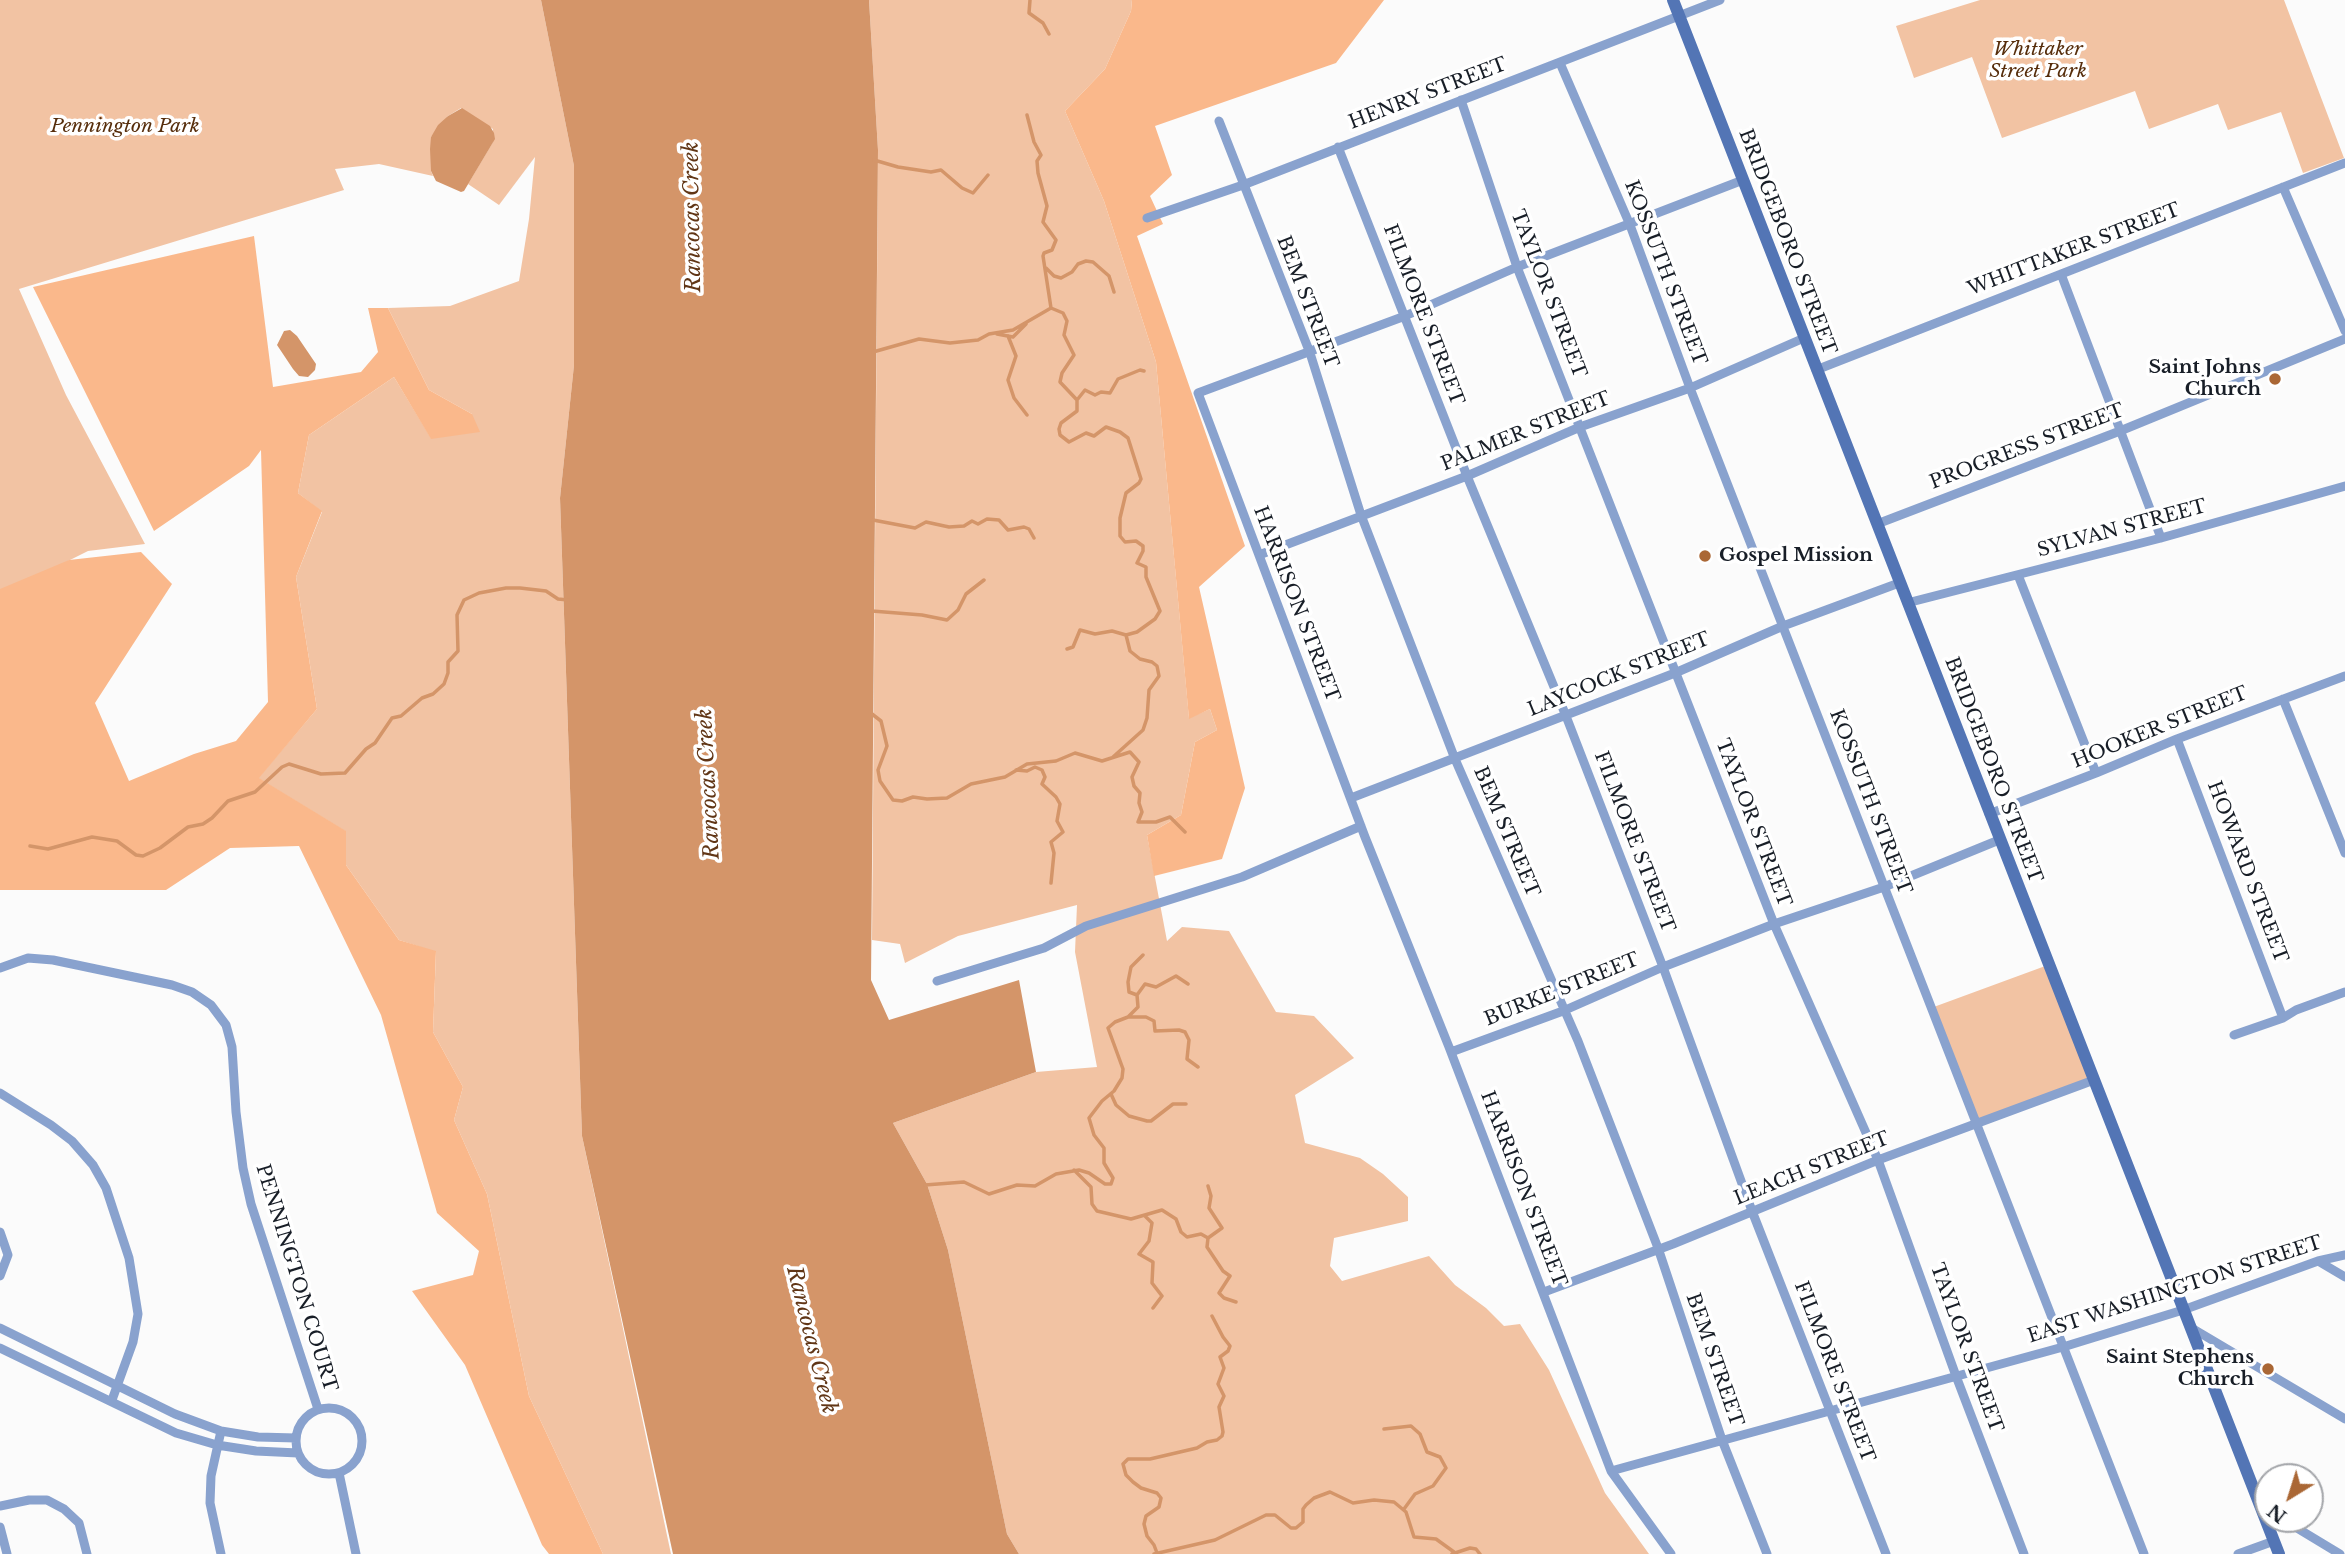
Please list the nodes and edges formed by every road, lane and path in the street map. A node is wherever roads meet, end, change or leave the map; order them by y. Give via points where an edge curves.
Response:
1 (1672, 0) edge
2 (1720, 0) edge
3 (1679, 16) junction
4 (1560, 63) junction
5 (1461, 100) junction
6 (1219, 121) dead end
7 (1338, 147) junction
8 (2345, 163) edge
9 (1743, 180) junction
10 (1243, 185) junction
11 (2283, 187) junction
12 (1147, 218) dead end
13 (1630, 225) junction
14 (1517, 267) junction
15 (2061, 274) junction
16 (1405, 316) junction
17 (2345, 331) edge
18 (1804, 338) junction
19 (2345, 339) edge
20 (1310, 353) junction
21 (1816, 370) junction
22 (1690, 388) junction
23 (1580, 427) junction
24 (2120, 431) junction
25 (1467, 475) junction
26 (2345, 486) edge
27 (1361, 515) junction
28 (1877, 524) junction
29 (2161, 538) junction
30 (1259, 555) junction
31 (2018, 575) junction
32 (1899, 583) junction
33 (1907, 603) junction
34 (1783, 626) junction
35 (1675, 673) junction
36 (2345, 676) edge
37 (2283, 699) junction
38 (1566, 716) junction
39 (2177, 739) junction
40 (1455, 759) junction
41 (2096, 773) junction
42 (1351, 799) junction
43 (1989, 814) junction
44 (1361, 827) junction
45 (1999, 840) junction
46 (2345, 853) edge
47 (1884, 887) junction
48 (1774, 924) junction
49 (1663, 967) junction
50 (0, 968) edge
51 (937, 981) dead end
52 (2345, 992) edge
53 (1563, 1011) junction
54 (2283, 1018) junction
55 (2234, 1035) dead end
56 (1451, 1052) junction
57 (2094, 1080) junction
58 (0, 1093) edge
59 (1977, 1123) junction
60 (1878, 1160) junction
61 (1752, 1211) junction
62 (0, 1231) edge
63 (1658, 1248) junction
64 (2345, 1255) edge
65 (2318, 1261) junction
66 (0, 1276) edge
67 (2345, 1278) edge
68 (1544, 1292) junction
69 (2183, 1310) junction
70 (2190, 1327) junction
71 (0, 1328) edge
72 (2063, 1347) junction
73 (0, 1348) edge
74 (1956, 1376) junction
75 (117, 1384) junction
76 (112, 1400) junction
77 (318, 1409) junction
78 (1831, 1412) junction
79 (2345, 1419) edge
80 (221, 1432) junction
81 (296, 1438) junction
82 (1722, 1440) junction
83 (217, 1445) junction
84 (299, 1453) junction
85 (1611, 1471) junction
86 (339, 1473) junction
87 (2254, 1486) edge
88 (0, 1506) edge
89 (0, 1527) edge
90 (2271, 1533) edge
91 (2305, 1533) edge
92 (2274, 1541) junction
93 (7, 1554) edge
94 (87, 1554) edge
95 (221, 1554) edge
96 (356, 1554) edge
97 (1671, 1554) edge
98 (1767, 1554) edge
99 (1886, 1554) edge
100 (2024, 1554) edge
101 (2144, 1554) edge
102 (2238, 1554) edge
103 (2279, 1554) edge
104 (2340, 1554) edge

1 - 3 main road, BRIDGEBORO STREET
2 - 3 street, HENRY STREET
3 - 4 street, HENRY STREET
3 - 9 main road, BRIDGEBORO STREET
4 - 5 street, HENRY STREET
4 - 13 street, KOSSUTH STREET
5 - 7 street, HENRY STREET
5 - 14 street, TAYLOR STREET
6 - 10 street, BEM STREET
7 - 10 street, HENRY STREET
7 - 16 street, FILMORE STREET
8 - 11 street, WHITTAKER STREET
9 - 13 street
9 - 18 main road, BRIDGEBORO STREET
10 - 12 street, HENRY STREET
10 - 20 street, BEM STREET
11 - 15 street, WHITTAKER STREET
11 - 17 street
13 - 14 street
13 - 22 street, KOSSUTH STREET
14 - 16 street
14 - 23 street, TAYLOR STREET
15 - 21 street, WHITTAKER STREET
15 - 24 street
16 - 20 street
16 - 25 street, FILMORE STREET
18 - 21 main road, BRIDGEBORO STREET
18 - 22 street, PALMER STREET
19 - 24 street, PROGRESS STREET
20 - 27 street, BEM STREET
20 - 30 street, HARRISON STREET via 1198,393
21 - 28 main road, BRIDGEBORO STREET
22 - 23 street, PALMER STREET
22 - 34 street, KOSSUTH STREET
23 - 25 street, PALMER STREET
23 - 35 street, TAYLOR STREET
24 - 28 street, PROGRESS STREET
24 - 29 street
25 - 27 street, PALMER STREET
25 - 38 street, FILMORE STREET
26 - 29 street, SYLVAN STREET
27 - 30 street, PALMER STREET
27 - 40 street, BEM STREET
28 - 32 main road, BRIDGEBORO STREET
29 - 31 street, SYLVAN STREET
30 - 42 street, HARRISON STREET
31 - 33 street, SYLVAN STREET
31 - 41 street
32 - 33 main road, BRIDGEBORO STREET
32 - 34 street, LAYCOCK STREET
33 - 43 main road, BRIDGEBORO STREET
34 - 35 street, LAYCOCK STREET
34 - 47 street, KOSSUTH STREET
35 - 38 street, LAYCOCK STREET
35 - 48 street, TAYLOR STREET
36 - 37 street, HOOKER STREET
37 - 39 street, HOOKER STREET
37 - 46 street
38 - 40 street, LAYCOCK STREET
38 - 49 street, FILMORE STREET
39 - 41 street, HOOKER STREET
39 - 54 street, HOWARD STREET
40 - 42 street, LAYCOCK STREET
40 - 53 street, BEM STREET
41 - 43 street, HOOKER STREET
42 - 44 street, HARRISON STREET
43 - 45 main road, BRIDGEBORO STREET
44 - 51 street via 1242,877 1086,926 1044,948
44 - 56 street, HARRISON STREET
45 - 47 street, BURKE STREET
45 - 57 main road, BRIDGEBORO STREET
47 - 48 street, BURKE STREET
47 - 59 street, KOSSUTH STREET
48 - 49 street, BURKE STREET
48 - 60 street, TAYLOR STREET
49 - 53 street, BURKE STREET
49 - 61 street, FILMORE STREET
50 - 77 street, PENNINGTON COURT via 28,958 53,960 172,985 211,1005 226,1024 251,1204
52 - 54 street
53 - 56 street, BURKE STREET
53 - 63 street, BEM STREET
54 - 55 street
56 - 68 street, HARRISON STREET
57 - 59 street, LEACH STREET
57 - 69 main road, BRIDGEBORO STREET
58 - 75 street via 72,1141 106,1188 129,1258 138,1314
59 - 60 street, LEACH STREET
59 - 72 street, KOSSUTH STREET
60 - 61 street, LEACH STREET
60 - 74 street, TAYLOR STREET
61 - 63 street, LEACH STREET
61 - 78 street, FILMORE STREET
62 - 66 street via 8,1255
63 - 68 street, LEACH STREET
63 - 82 street, BEM STREET
64 - 65 street, EAST WASHINGTON STREET
65 - 67 street
65 - 69 street, EAST WASHINGTON STREET
68 - 85 street, HARRISON STREET
69 - 70 main road, BRIDGEBORO STREET
69 - 72 street, EAST WASHINGTON STREET
70 - 79 street
70 - 87 main road, BRIDGEBORO STREET
71 - 75 street
72 - 74 street, EAST WASHINGTON STREET
72 - 101 street, KOSSUTH STREET
73 - 76 street
74 - 78 street, EAST WASHINGTON STREET
74 - 100 street, TAYLOR STREET
75 - 76 street
75 - 80 street
76 - 83 street via 176,1433
77 - 81 street via 302,1421
77 - 86 street via 333,1407 346,1412 362,1432 357,1459
78 - 82 street, EAST WASHINGTON STREET
78 - 99 street, FILMORE STREET
80 - 81 street
80 - 83 street
81 - 84 street
82 - 85 street, EAST WASHINGTON STREET
82 - 98 street, BEM STREET
83 - 84 street
83 - 95 street via 210,1503
84 - 86 street via 313,1470
85 - 97 street, HARRISON STREET
86 - 96 street
88 - 94 street via 47,1500 64,1509 79,1523
89 - 93 street
90 - 92 main road, BRIDGEBORO STREET
91 - 104 street
92 - 102 street
92 - 103 main road, BRIDGEBORO STREET

